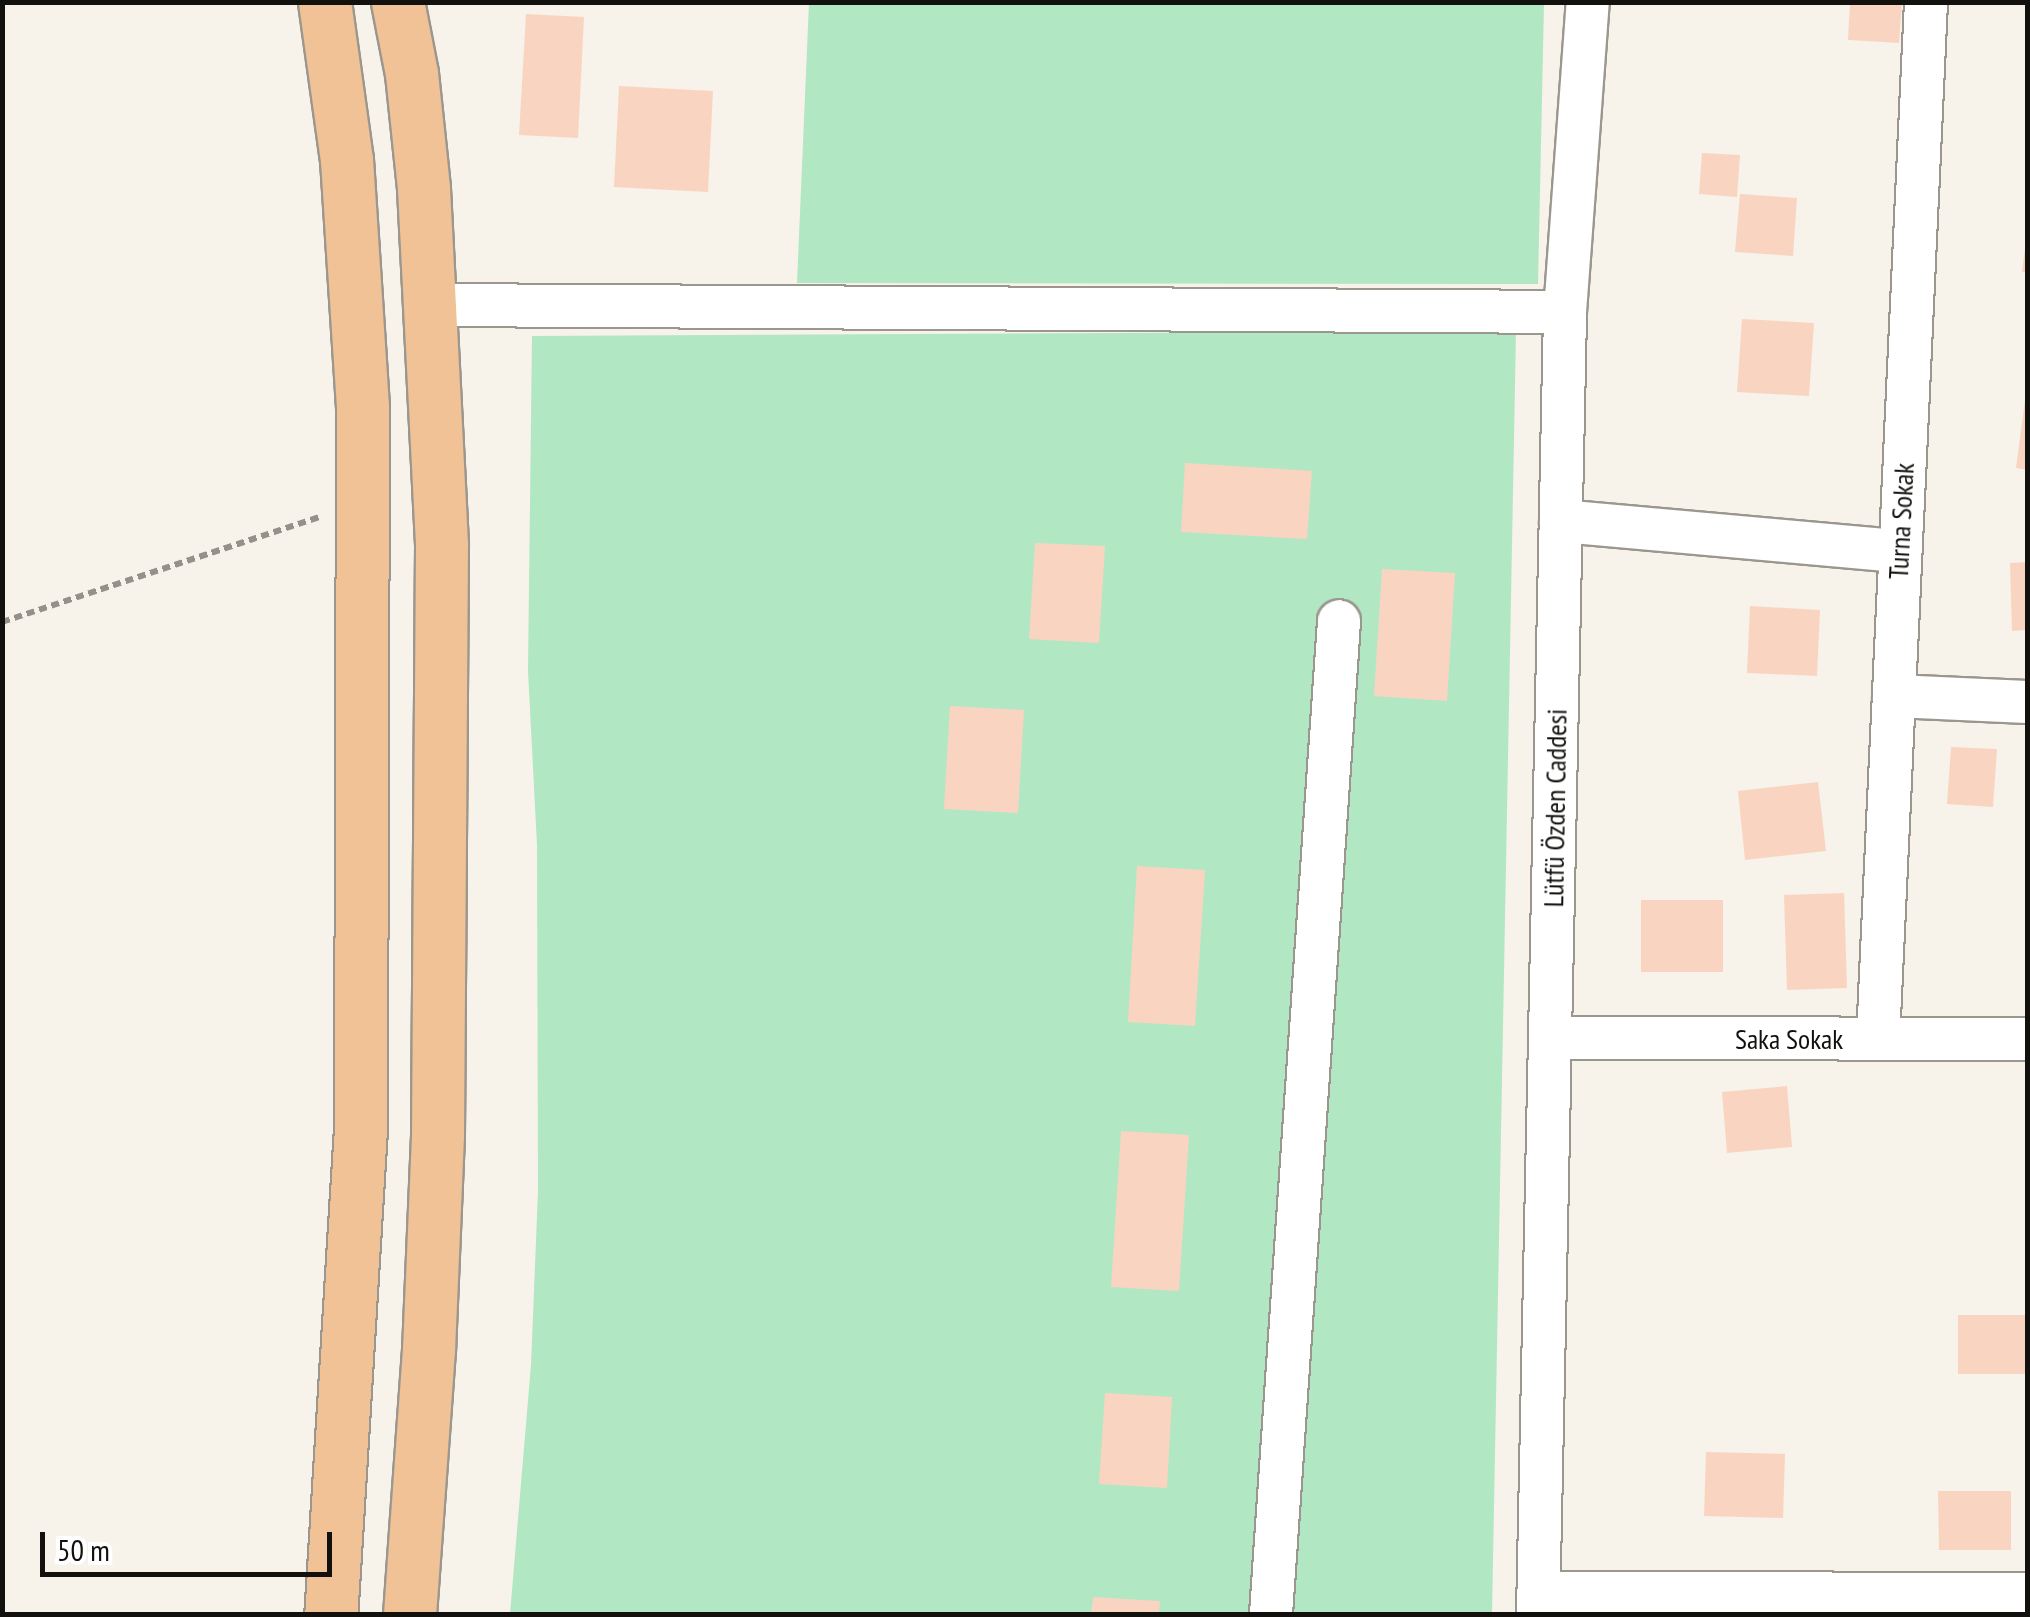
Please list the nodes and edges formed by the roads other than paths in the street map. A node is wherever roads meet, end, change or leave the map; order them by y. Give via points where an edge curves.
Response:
1 (326, 2) edge
2 (398, 2) edge
3 (1588, 2) edge
4 (1926, 2) edge
5 (433, 305) junction
6 (1565, 312) junction
7 (1561, 521) junction
8 (1900, 551) junction
9 (1338, 621) dead end
10 (1894, 696) junction
11 (2028, 702) edge
12 (1550, 1038) junction
13 (1878, 1039) junction
14 (2028, 1039) edge
15 (2028, 1594) edge
16 (1539, 1604) edge
17 (330, 1614) edge
18 (410, 1614) edge
19 (1270, 1614) edge

1 - 17 main road via 357,284 362,503 361,1130
2 - 5 main road via 412,74
3 - 6 street, Lütfü Özden Caddesi
4 - 8 street, Turna Sokak
5 - 6 street
5 - 18 main road via 442,547 438,1136
6 - 7 street, Lütfü Özden Caddesi
7 - 8 street
7 - 12 street, Lütfü Özden Caddesi
8 - 10 street, Turna Sokak
9 - 19 street
10 - 11 street
10 - 13 street, Turna Sokak
12 - 13 street, Saka Sokak
12 - 16 street, Lütfü Özden Caddesi
13 - 14 street, Saka Sokak
15 - 16 street

